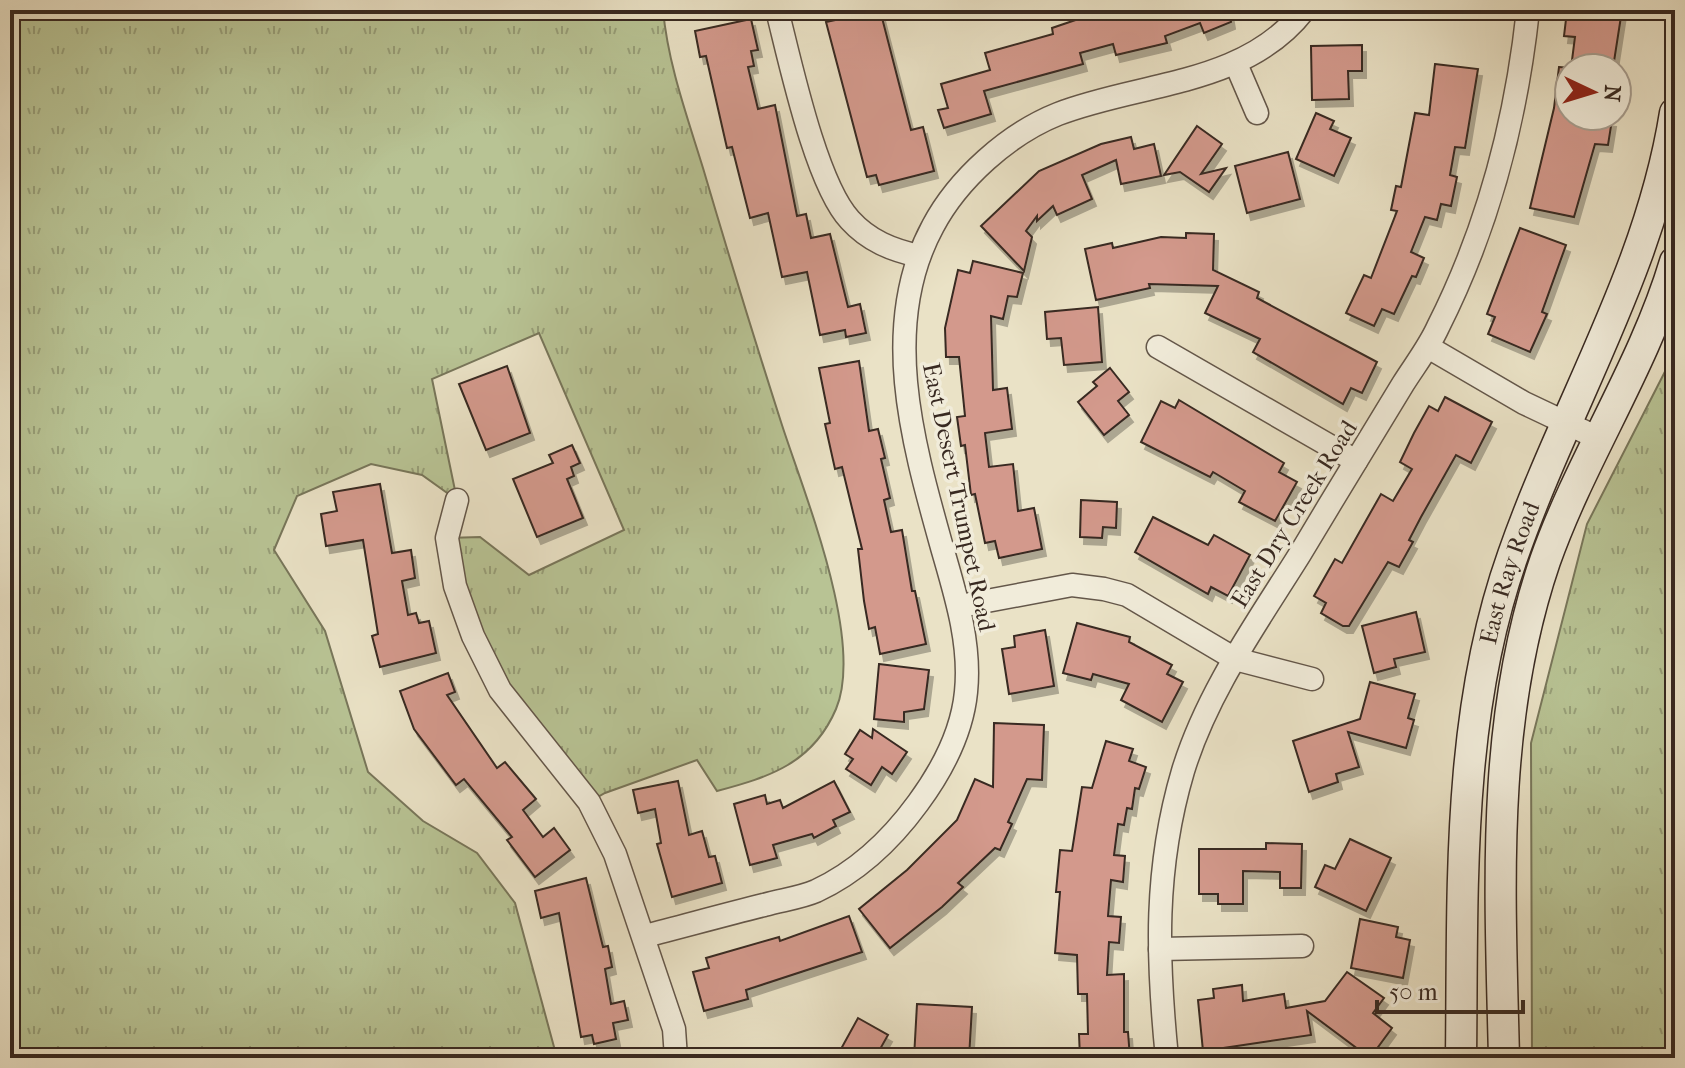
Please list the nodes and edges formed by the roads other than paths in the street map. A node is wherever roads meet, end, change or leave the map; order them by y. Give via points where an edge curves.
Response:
1 (777, 10) edge
2 (1304, 10) edge
3 (1528, 10) edge
4 (1236, 64) junction
5 (1257, 113) dead end
6 (1675, 113) edge
7 (919, 256) junction
8 (1675, 262) edge
9 (1158, 347) dead end
10 (1428, 347) junction
11 (1567, 423) junction
12 (1600, 439) junction
13 (1356, 461) junction
14 (457, 500) dead end
15 (960, 606) junction
16 (1235, 659) junction
17 (1312, 679) dead end
18 (645, 936) junction
19 (1302, 946) dead end
20 (1160, 949) junction
21 (676, 1058) edge
22 (1167, 1058) edge
23 (1461, 1058) edge
24 (1504, 1058) edge

1 - 7 street via 820,164 848,218 887,249
2 - 4 street, East Desert Trumpet Road via 1290,27
3 - 10 street, East Dry Creek Road via 1501,171 1477,241
4 - 5 street
4 - 7 street, East Desert Trumpet Road via 1055,115 980,165 955,191
6 - 11 main road, East Ray Road via 1666,163 1633,268
7 - 15 street, East Desert Trumpet Road via 908,290 902,367
8 - 12 main road, East Ray Road
9 - 13 street
10 - 11 street
10 - 13 street, East Dry Creek Road
11 - 12 street
11 - 23 main road, East Ray Road via 1512,557 1476,709 1464,850
12 - 24 main road, East Ray Road via 1545,561 1509,707 1499,844
13 - 16 street, East Dry Creek Road
14 - 18 street via 447,538 455,586 473,636 500,690 589,802
15 - 16 street via 1072,585 1104,589 1127,595
15 - 18 street, East Desert Trumpet Road via 966,689 959,726 951,751 897,832 861,864 814,892
16 - 17 street
16 - 20 street, East Dry Creek Road via 1201,722 1183,771 1161,867
18 - 21 street via 674,1029
19 - 20 street
20 - 22 street, East Dry Creek Road

